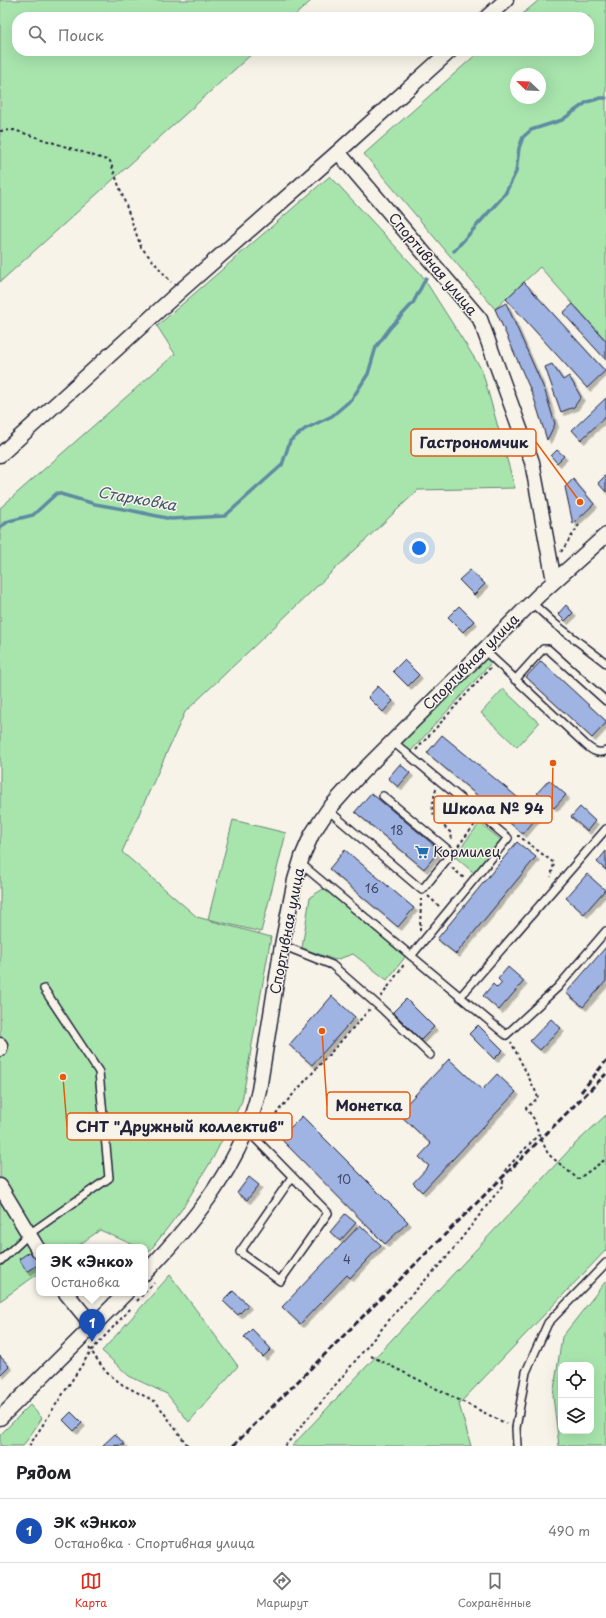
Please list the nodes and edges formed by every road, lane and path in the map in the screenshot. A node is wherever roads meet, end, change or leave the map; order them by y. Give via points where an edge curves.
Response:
1 (506, 0) edge
2 (493, 12) edge
3 (444, 56) edge
4 (0, 131) edge
5 (338, 152) junction
6 (179, 292) junction
7 (0, 455) edge
8 (606, 535) edge
9 (554, 581) junction
10 (532, 603) junction
11 (484, 650) junction
12 (603, 656) edge
13 (496, 662) junction
14 (606, 663) edge
15 (515, 680) junction
16 (606, 701) edge
17 (392, 742) junction
18 (606, 751) edge
19 (410, 756) junction
20 (438, 780) junction
21 (384, 796) dead end
22 (328, 810) junction
23 (482, 816) junction
24 (606, 829) edge
25 (508, 838) junction
26 (452, 853) junction
27 (300, 862) junction
28 (445, 862) junction
29 (471, 883) junction
30 (422, 890) junction
31 (546, 898) junction
32 (446, 912) junction
33 (606, 932) edge
34 (282, 945) junction
35 (420, 945) junction
36 (411, 956) junction
37 (44, 989) dead end
38 (460, 997) junction
39 (376, 1004) junction
40 (506, 1035) junction
41 (0, 1045) edge
42 (0, 1049) edge
43 (430, 1055) dead end
44 (247, 1130) junction
45 (539, 1134) junction
46 (258, 1142) junction
47 (606, 1159) edge
48 (292, 1177) junction
49 (0, 1186) edge
50 (29, 1234) junction
51 (36, 1246) edge
52 (0, 1261) edge
53 (606, 1263) edge
54 (150, 1277) edge
55 (68, 1296) edge
56 (123, 1296) edge
57 (142, 1296) edge
58 (93, 1326) junction
59 (91, 1351) junction
60 (371, 1356) dead end
61 (0, 1418) edge
62 (516, 1428) junction
63 (28, 1446) edge
64 (188, 1446) edge
65 (285, 1446) edge
66 (518, 1446) edge

1 - 2 street
3 - 5 street
4 - 6 path via 14,130 110,161 141,247
5 - 6 street
5 - 9 street, Спортивная улица via 480,319 532,462
6 - 7 street
8 - 9 street, Спортивная улица
9 - 10 street, Спортивная улица
10 - 11 street, Спортивная улица
10 - 12 lane via 555,624
11 - 13 lane
11 - 17 street, Спортивная улица
12 - 14 lane
13 - 15 lane
13 - 19 path
15 - 16 lane via 543,649 548,649
15 - 18 lane via 593,752
17 - 19 lane
17 - 22 street, Спортивная улица
19 - 20 lane
20 - 23 lane
20 - 26 path via 432,806 433,816 451,833
21 - 26 lane
22 - 27 street, Спортивная улица via 312,834
22 - 30 lane
23 - 25 lane
23 - 26 path
24 - 31 lane
25 - 29 lane
25 - 31 path via 518,836 554,863
26 - 28 lane
27 - 34 street, Спортивная улица
27 - 36 lane
28 - 29 path
28 - 30 lane
29 - 32 lane
30 - 32 path
30 - 35 path
31 - 38 lane
32 - 35 lane
33 - 40 lane via 558,987
34 - 39 lane via 332,965
34 - 44 street, Спортивная улица via 259,1090
35 - 36 lane
36 - 38 lane
36 - 39 path
37 - 50 lane via 98,1072 109,1178
38 - 40 lane
39 - 43 lane
39 - 46 path via 279,1110
40 - 45 path via 516,1050 538,1098 526,1108 534,1119
41 - 42 street
44 - 46 lane
44 - 54 street, Спортивная улица via 234,1157 195,1218
45 - 47 path via 548,1154 578,1180
45 - 65 path via 506,1170 502,1186 447,1256 399,1308
46 - 48 lane
48 - 48 lane via 328,1213 280,1281 240,1252
49 - 50 street
50 - 51 street
50 - 52 lane
53 - 62 lane via 548,1323 526,1372
55 - 58 street
56 - 58 street
57 - 59 path
58 - 61 street
59 - 63 path
59 - 64 path via 106,1372 123,1385 156,1402
60 - 62 path
62 - 66 lane

